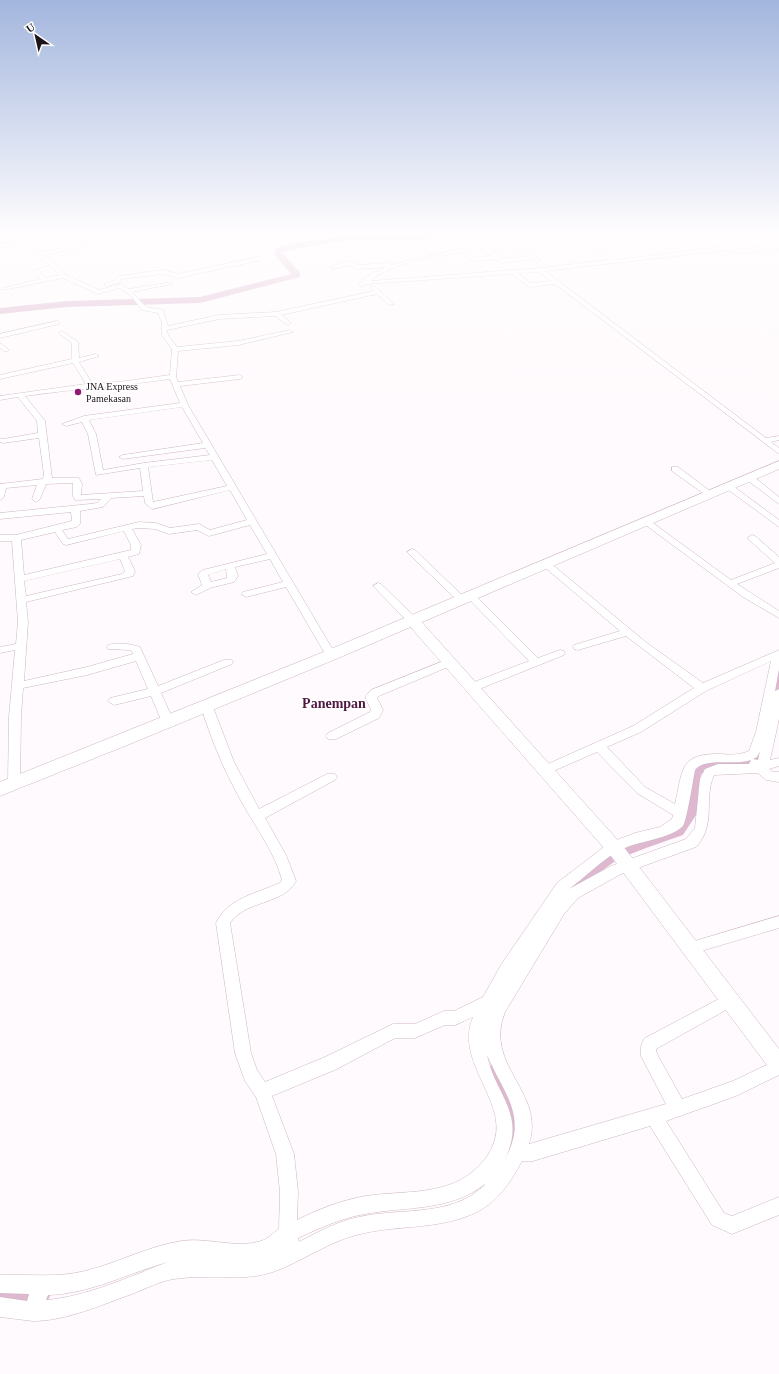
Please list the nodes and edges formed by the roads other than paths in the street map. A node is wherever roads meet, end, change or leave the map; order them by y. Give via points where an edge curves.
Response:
1 (134, 296) edge
2 (356, 296) edge
3 (382, 296) edge
4 (575, 296) edge
5 (352, 297) joint
6 (391, 304) dead end
7 (276, 314) junction
8 (57, 323) dead end
9 (288, 324) dead end
10 (164, 329) junction
11 (290, 332) dead end
12 (62, 333) dead end
13 (0, 336) edge
14 (0, 345) edge
15 (6, 350) dead end
16 (175, 351) junction
17 (96, 356) dead end
18 (75, 360) junction
19 (0, 377) edge
20 (240, 377) dead end
21 (174, 380) junction
22 (90, 385) junction
23 (20, 395) junction
24 (0, 398) edge
25 (184, 404) junction
26 (84, 418) junction
27 (66, 424) dead end
28 (42, 435) junction
29 (779, 438) edge
30 (3, 440) dead end
31 (765, 441) junction
32 (208, 445) junction
33 (779, 452) edge
34 (123, 457) dead end
35 (215, 457) junction
36 (144, 465) junction
37 (779, 465) edge
38 (675, 469) dead end
39 (750, 478) junction
40 (44, 482) junction
41 (1, 486) edge
42 (729, 486) junction
43 (233, 487) junction
44 (148, 493) junction
45 (710, 494) junction
46 (108, 496) junction
47 (0, 497) edge
48 (36, 499) dead end
49 (779, 501) edge
50 (76, 509) junction
51 (0, 516) edge
52 (646, 521) junction
53 (252, 522) junction
54 (779, 524) edge
55 (127, 528) junction
56 (57, 529) junction
57 (0, 538) edge
58 (16, 538) junction
59 (752, 538) dead end
60 (412, 552) dead end
61 (123, 555) junction
62 (273, 556) junction
63 (779, 562) edge
64 (545, 563) junction
65 (779, 565) edge
66 (230, 567) junction
67 (19, 578) junction
68 (731, 583) junction
69 (288, 584) junction
70 (207, 586) junction
71 (378, 586) dead end
72 (196, 592) dead end
73 (246, 594) dead end
74 (465, 597) junction
75 (21, 600) junction
76 (779, 615) edge
77 (412, 620) junction
78 (627, 632) junction
79 (21, 646) junction
80 (112, 647) dead end
81 (578, 647) dead end
82 (0, 650) edge
83 (560, 653) dead end
84 (779, 653) edge
85 (331, 655) junction
86 (140, 656) junction
87 (228, 662) dead end
88 (451, 662) junction
89 (536, 662) junction
90 (17, 686) junction
91 (473, 686) junction
92 (702, 688) junction
93 (153, 691) junction
94 (779, 693) edge
95 (114, 702) dead end
96 (206, 707) junction
97 (168, 722) junction
98 (332, 736) dead end
99 (600, 746) junction
100 (779, 762) edge
101 (756, 763) junction
102 (545, 770) junction
103 (331, 777) dead end
104 (779, 777) edge
105 (7, 787) edge
106 (681, 814) junction
107 (257, 816) junction
108 (621, 856) junction
109 (779, 922) edge
110 (528, 947) junction
111 (691, 948) junction
112 (730, 1000) junction
113 (488, 1002) junction
114 (779, 1066) edge
115 (262, 1092) junction
116 (678, 1109) junction
117 (653, 1116) junction
118 (509, 1155) junction
119 (779, 1206) edge
120 (291, 1244) junction
121 (0, 1284) edge
122 (37, 1297) junction
123 (0, 1307) edge

1 - 10 street via 144,309 161,311
2 - 5 street
3 - 6 street
4 - 31 street
5 - 7 street
7 - 9 street
7 - 10 street via 216,318
8 - 13 street
10 - 16 street
11 - 16 street via 238,343 197,347 195,352
12 - 18 street via 74,342
14 - 15 street
16 - 21 street
17 - 18 street
18 - 19 street
18 - 22 street
20 - 21 street
21 - 22 street
21 - 25 street
22 - 23 street
23 - 24 street
23 - 28 street via 41,421
25 - 26 street
25 - 32 street
26 - 27 street
26 - 36 street via 92,434 98,472
28 - 30 street
28 - 40 street via 48,469
29 - 31 street
31 - 33 street
32 - 34 street
32 - 35 street
35 - 36 street
35 - 43 street
36 - 44 street
37 - 39 main road
38 - 45 street
39 - 42 main road
39 - 49 street
40 - 41 street
40 - 46 street via 77,480 78,498
40 - 48 street
41 - 47 street
42 - 45 main road
42 - 54 street
43 - 44 street via 153,506 150,505
43 - 53 street
44 - 46 street
45 - 52 main road
46 - 50 street via 98,506
50 - 51 street
50 - 56 street via 76,524
52 - 64 main road
52 - 68 street
53 - 55 street via 209,533 200,527 171,531 146,524
53 - 62 street
55 - 56 street via 66,542
55 - 61 street via 137,550
56 - 58 street
57 - 58 street
58 - 67 street
59 - 63 street
60 - 74 street
61 - 67 street
61 - 75 street via 130,572 125,576
62 - 66 street
62 - 69 street
64 - 74 main road
64 - 78 street
65 - 68 street
66 - 70 street via 233,576 231,580
66 - 70 street via 204,572
67 - 75 street
68 - 76 street via 754,601
69 - 73 street
69 - 85 street
70 - 72 street
71 - 77 street
74 - 77 main road
74 - 89 street via 493,616
75 - 79 street
77 - 85 main road
77 - 88 street
78 - 81 street
78 - 92 street
79 - 82 street
79 - 90 street
80 - 86 street via 134,648
83 - 89 street
84 - 92 street
84 - 101 street via 772,671 762,731 756,750
85 - 96 main road
86 - 90 street via 87,671
86 - 93 street
87 - 93 street
88 - 91 street
88 - 98 street via 375,692 371,698 377,710 375,715
89 - 91 street
90 - 105 street
91 - 102 street
92 - 99 street via 637,729
93 - 95 street
93 - 97 street
94 - 101 street
96 - 97 main road
96 - 107 street via 233,773
97 - 105 main road
99 - 102 street
99 - 106 street via 641,790
100 - 101 street
101 - 104 street via 770,777
101 - 106 street via 702,759 693,762 689,768
101 - 108 street via 709,772 701,829 696,840
102 - 108 street
103 - 107 street
106 - 108 street via 678,822 670,828 635,838
107 - 115 street via 278,851 288,883 286,887 273,894 231,912 223,923 243,1053 251,1075
108 - 110 street via 573,894
108 - 110 street via 558,892
108 - 111 street
109 - 111 street
110 - 113 street
110 - 118 street via 499,1008 492,1030 494,1051 523,1117 523,1137
111 - 112 street
112 - 114 street
112 - 116 street via 648,1047 649,1056
113 - 115 street via 455,1018 444,1018 415,1031 394,1031 331,1063
113 - 118 street via 477,1028 476,1042 506,1124
114 - 116 street via 736,1088
115 - 120 street via 288,1166
116 - 117 street
117 - 118 street via 533,1152
117 - 119 street via 718,1219 732,1225
118 - 120 street via 492,1165 473,1183 456,1192 353,1207 335,1213
120 - 122 street via 274,1244 260,1250 232,1252 185,1250 163,1253
120 - 122 street via 270,1264 256,1267 172,1270 56,1309
121 - 122 street
122 - 123 street

